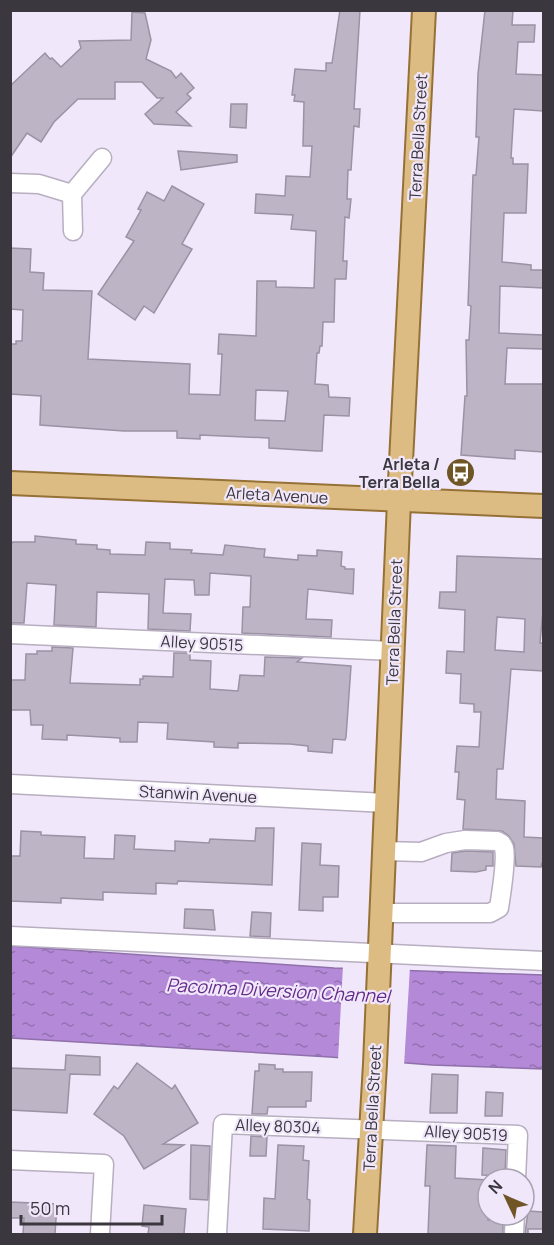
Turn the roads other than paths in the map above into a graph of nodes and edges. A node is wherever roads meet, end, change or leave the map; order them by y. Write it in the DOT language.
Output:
graph roads {
  1 [pos="424,10"];
  2 [pos="102,159"];
  3 [pos="10,183"];
  4 [pos="72,194"];
  5 [pos="73,231"];
  6 [pos="10,483"];
  7 [pos="399,501"];
  8 [pos="543,506"];
  9 [pos="10,634"];
  10 [pos="393,651"];
  11 [pos="10,784"];
  12 [pos="386,803"];
  13 [pos="384,851"];
  14 [pos="381,914"];
  15 [pos="10,936"];
  16 [pos="378,959"];
  17 [pos="543,961"];
  18 [pos="370,1129"];
  19 [pos="10,1160"];
  20 [pos="517,1167"];
  21 [pos="100,1234"];
  22 [pos="218,1234"];
  23 [pos="365,1234"];
  1 -- 7 [label="main road, Terra Bella Street"];
  2 -- 4 [label="street"];
  3 -- 4 [label="street"];
  4 -- 5 [label="street"];
  6 -- 7 [label="main road, Arleta Avenue"];
  7 -- 8 [label="main road, Arleta Avenue"];
  7 -- 10 [label="main road, Terra Bella Street"];
  9 -- 10 [label="street, Alley 90515"];
  10 -- 12 [label="main road, Terra Bella Street"];
  11 -- 12 [label="street, Stanwin Avenue"];
  12 -- 13 [label="main road, Terra Bella Street"];
  13 -- 14 [label="main road, Terra Bella Street"];
  13 -- 14 [label="street"];
  14 -- 16 [label="main road, Terra Bella Street"];
  15 -- 16 [label="street"];
  16 -- 17 [label="street"];
  16 -- 18 [label="main road, Terra Bella Street"];
  18 -- 20 [label="street, Alley 90519"];
  18 -- 22 [label="street, Alley 80304"];
  18 -- 23 [label="main road, Terra Bella Street"];
  19 -- 21 [label="street"];
}
